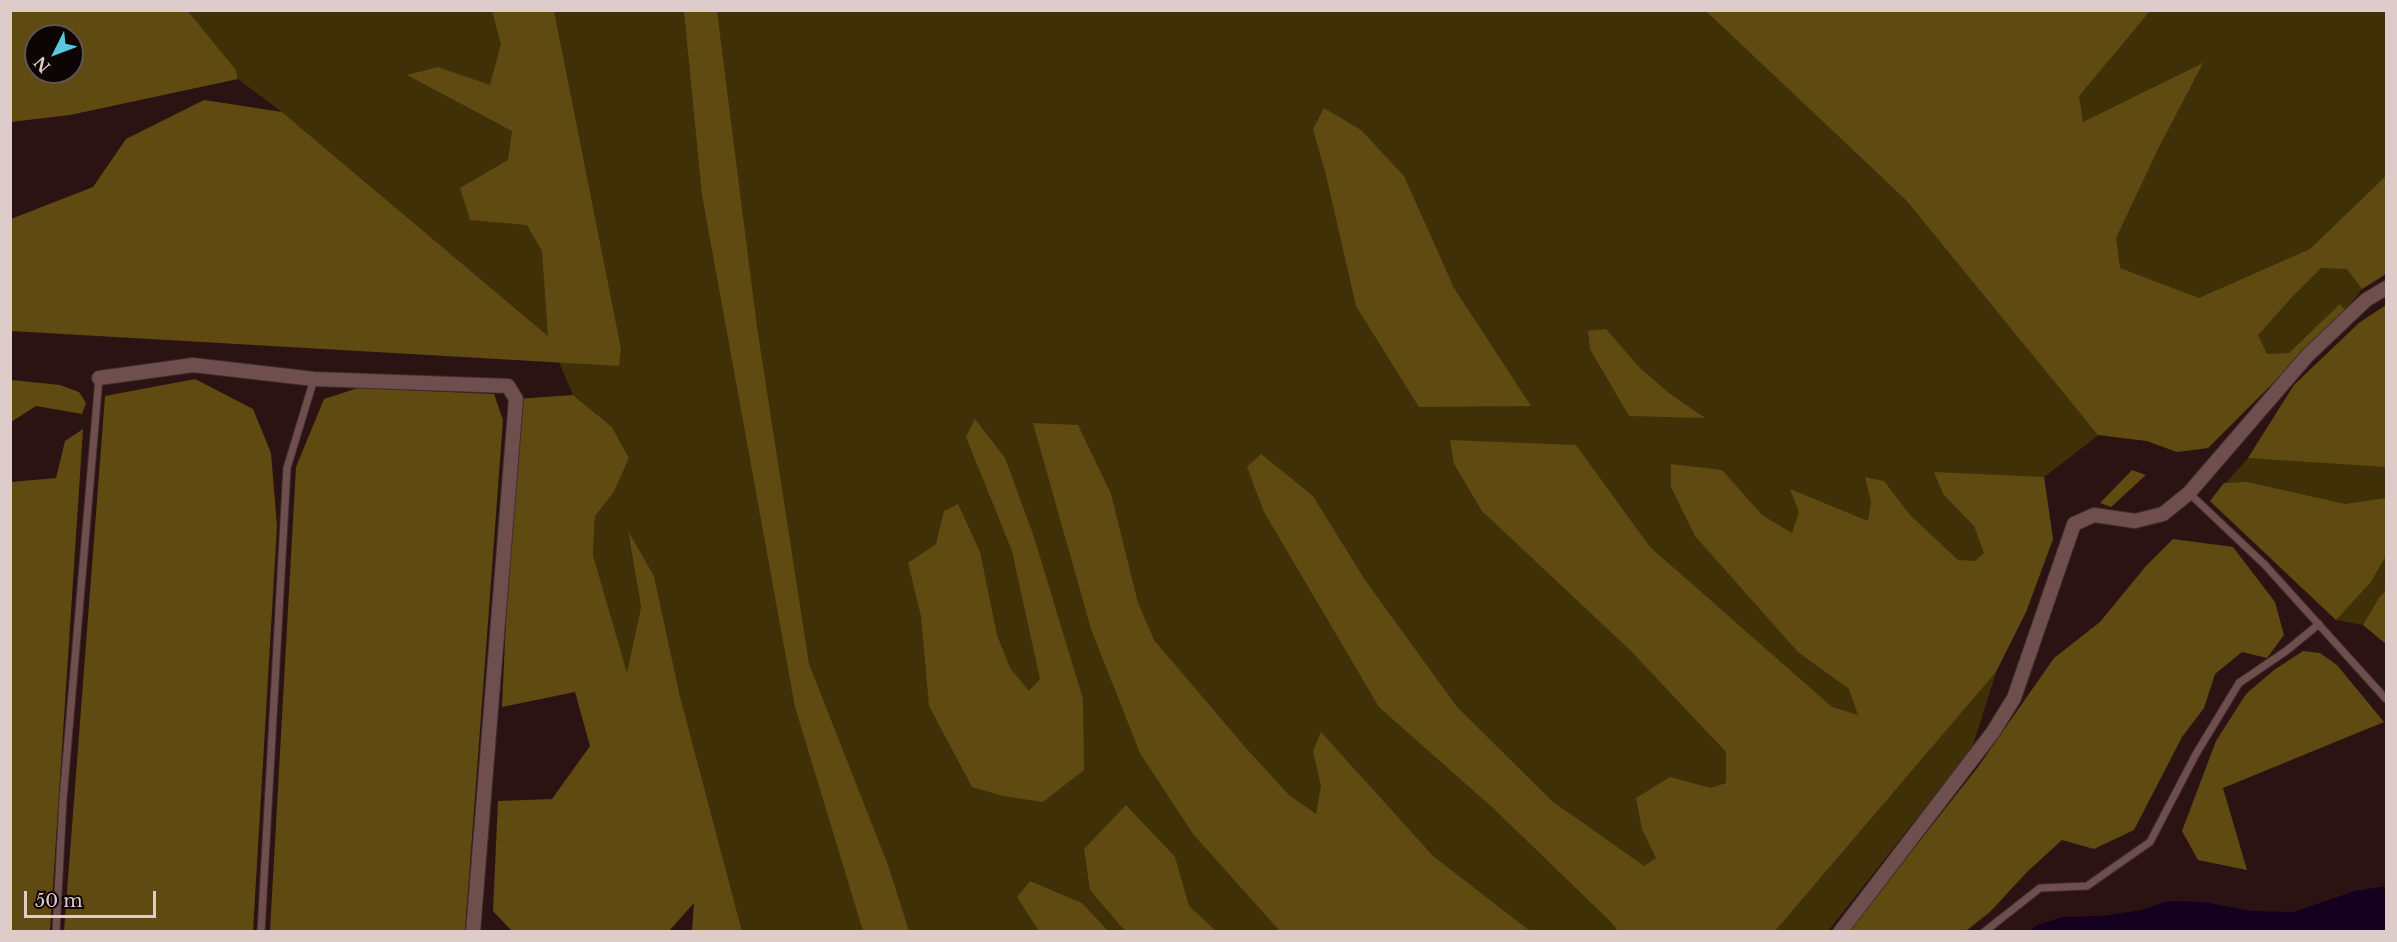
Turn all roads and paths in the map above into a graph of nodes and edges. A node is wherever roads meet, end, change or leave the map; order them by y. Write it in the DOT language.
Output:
graph roads {
  1 [pos="2386,288"];
  2 [pos="99,378"];
  3 [pos="314,379"];
  4 [pos="2189,493"];
  5 [pos="2319,624"];
  6 [pos="2386,699"];
  7 [pos="56,932"];
  8 [pos="261,932"];
  9 [pos="473,932"];
  10 [pos="1840,932"];
  11 [pos="1984,932"];
  1 -- 4 [label="street"];
  2 -- 3 [label="street"];
  2 -- 7 [label="lane"];
  3 -- 8 [label="lane"];
  3 -- 9 [label="street"];
  4 -- 5 [label="lane"];
  4 -- 10 [label="street"];
  5 -- 6 [label="lane"];
  5 -- 11 [label="lane"];
}
